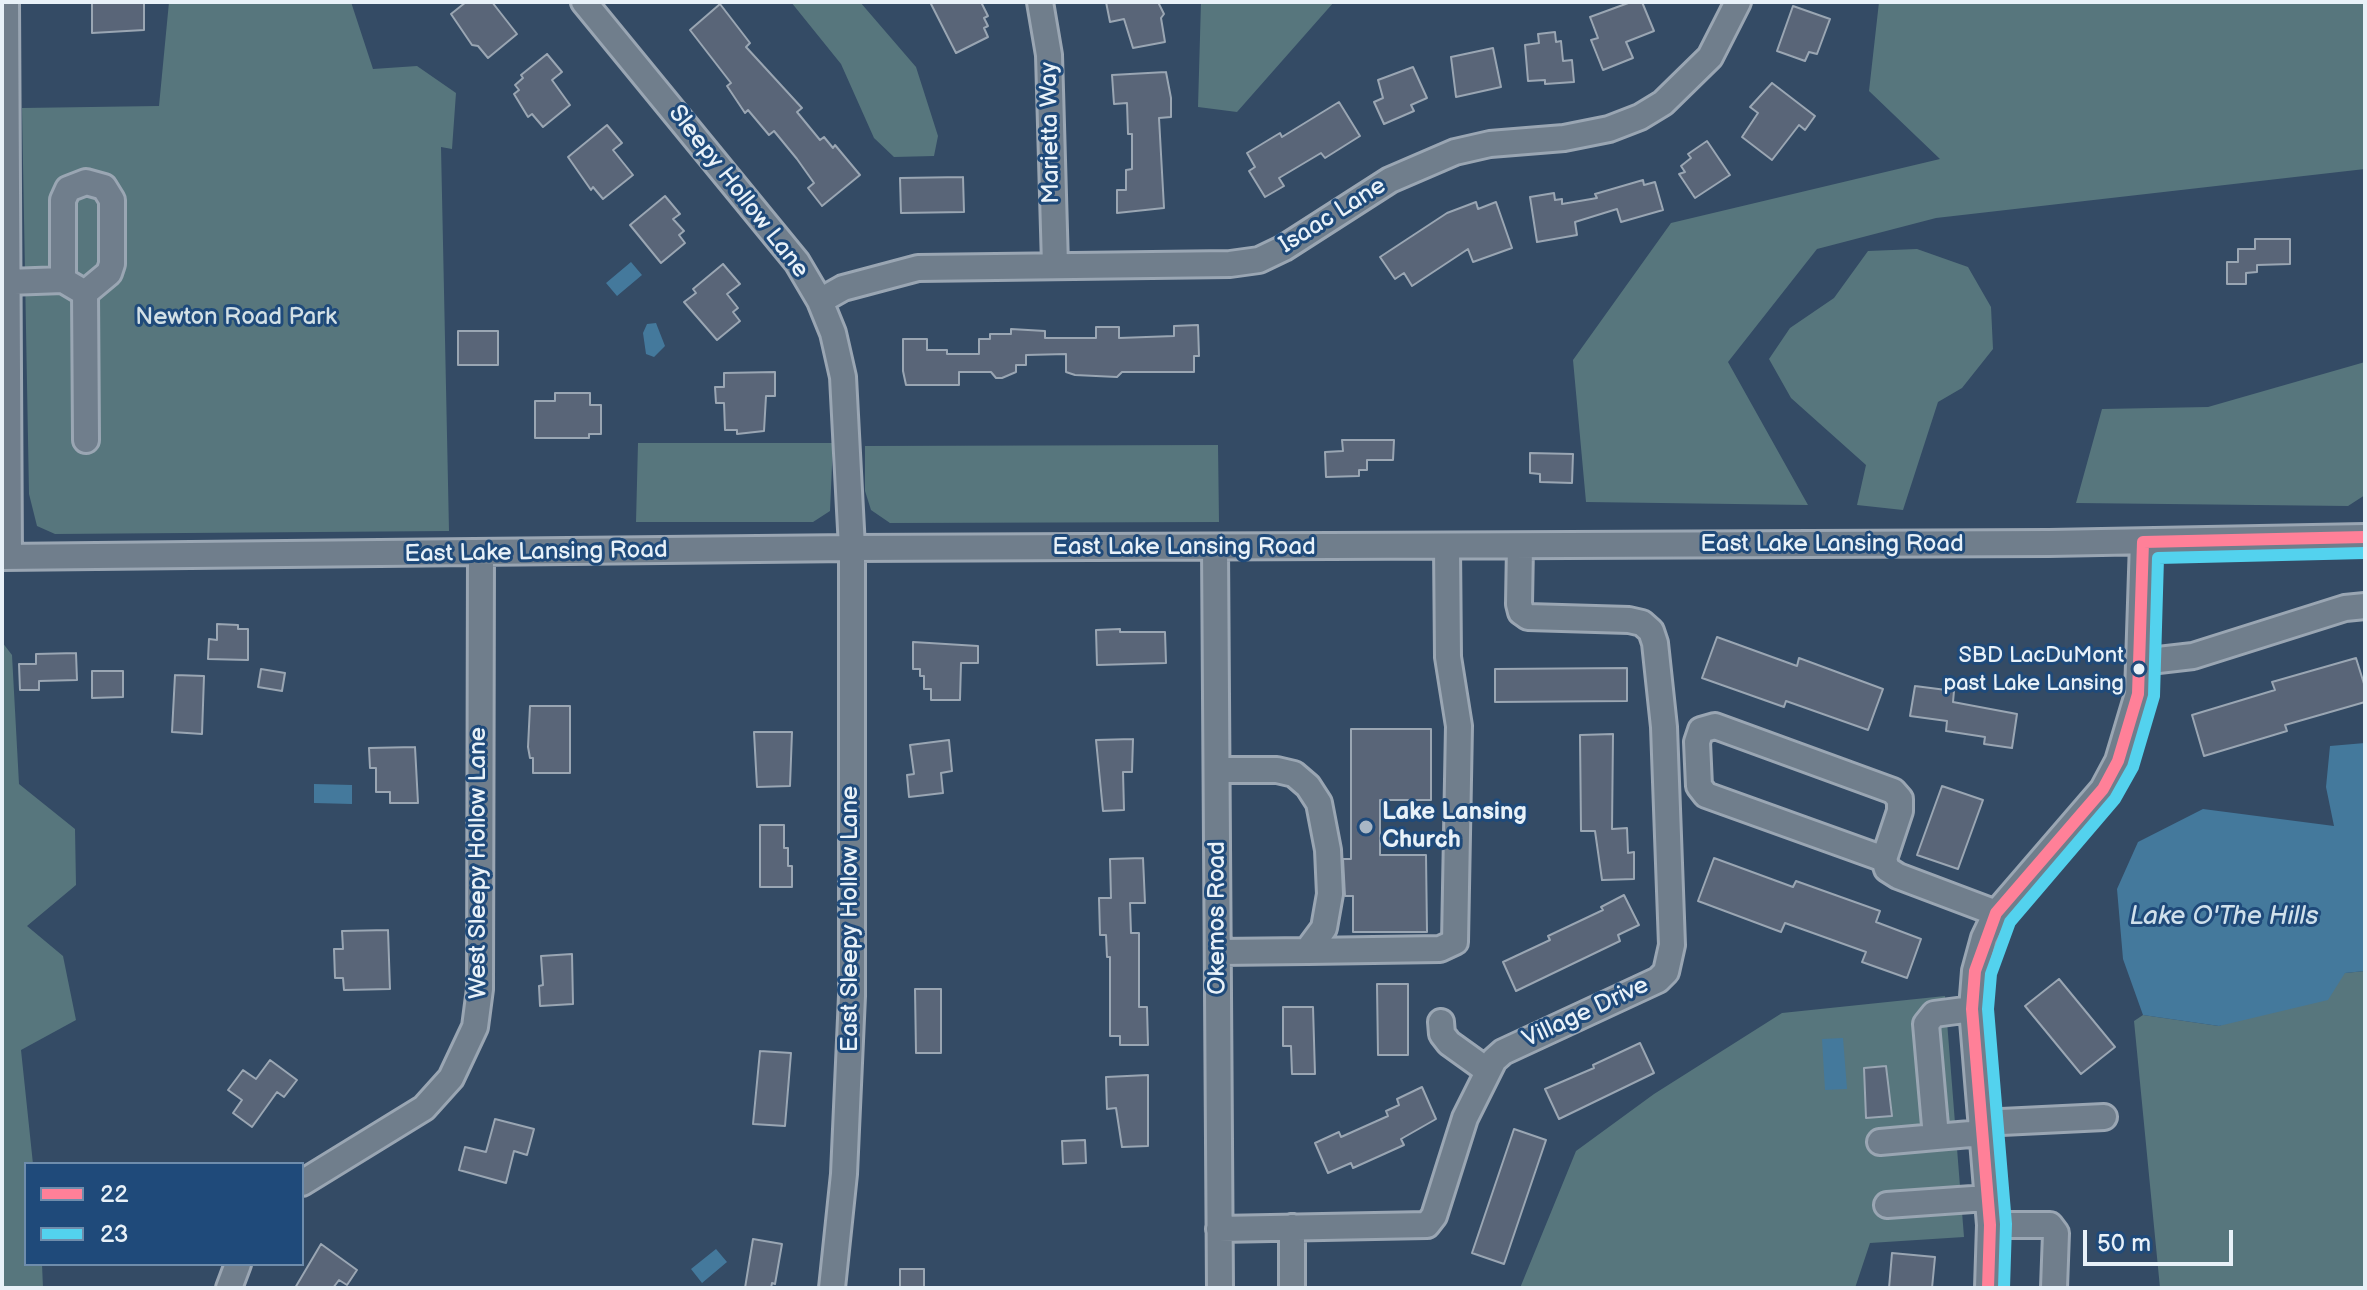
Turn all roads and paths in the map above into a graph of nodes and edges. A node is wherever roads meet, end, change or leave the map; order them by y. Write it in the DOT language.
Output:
graph roads {
  1 [pos="6,2"];
  2 [pos="584,2"];
  3 [pos="1040,2"];
  4 [pos="1738,2"];
  5 [pos="1055,265"];
  6 [pos="63,280"];
  7 [pos="8,282"];
  8 [pos="85,293"];
  9 [pos="820,301"];
  10 [pos="86,440"];
  11 [pos="2365,537"];
  12 [pos="2143,542"];
  13 [pos="1520,546"];
  14 [pos="1447,547"];
  15 [pos="852,548"];
  16 [pos="1215,548"];
  17 [pos="481,553"];
  18 [pos="6,557"];
  19 [pos="2365,606"];
  20 [pos="2141,662"];
  21 [pos="1217,770"];
  22 [pos="1884,859"];
  23 [pos="1996,913"];
  24 [pos="1307,951"];
  25 [pos="1219,952"];
  26 [pos="1972,1009"];
  27 [pos="1441,1022"];
  28 [pos="1488,1071"];
  29 [pos="2104,1117"];
  30 [pos="1981,1128"];
  31 [pos="1936,1137"];
  32 [pos="1880,1142"];
  33 [pos="304,1182"];
  34 [pos="1987,1198"];
  35 [pos="1887,1205"];
  36 [pos="1990,1225"];
  37 [pos="1292,1227"];
  38 [pos="1219,1229"];
  39 [pos="237,1266"];
  40 [pos="229,1288"];
  41 [pos="832,1288"];
  42 [pos="1220,1288"];
  43 [pos="1292,1288"];
  44 [pos="1988,1288"];
  45 [pos="2054,1288"];
  1 -- 7 [label="street"];
  2 -- 9 [label="street, Sleepy Hollow Lane"];
  3 -- 5 [label="street, Marietta Way"];
  4 -- 5 [label="street, Isaac Lane"];
  5 -- 9 [label="street, Isaac Lane"];
  6 -- 7 [label="street"];
  6 -- 8 [label="street"];
  6 -- 8 [label="street"];
  7 -- 18 [label="street"];
  8 -- 10 [label="street"];
  9 -- 15 [label="street, Sleepy Hollow Lane"];
  11 -- 12 [label="street, East Lake Lansing Road"];
  12 -- 13 [label="street, East Lake Lansing Road"];
  12 -- 20 [label="street"];
  13 -- 14 [label="street, East Lake Lansing Road"];
  13 -- 28 [label="street, Village Drive"];
  14 -- 16 [label="street, East Lake Lansing Road"];
  14 -- 24 [label="street"];
  15 -- 16 [label="street, East Lake Lansing Road"];
  15 -- 17 [label="street, East Lake Lansing Road"];
  15 -- 41 [label="street, East Sleepy Hollow Lane"];
  16 -- 21 [label="street, Okemos Road"];
  17 -- 18 [label="street, East Lake Lansing Road"];
  17 -- 33 [label="street, West Sleepy Hollow Lane"];
  19 -- 20 [label="street"];
  20 -- 23 [label="street"];
  21 -- 24 [label="street"];
  21 -- 25 [label="street, Okemos Road"];
  22 -- 22 [label="street"];
  22 -- 23 [label="street"];
  23 -- 26 [label="street"];
  24 -- 25 [label="street"];
  25 -- 38 [label="street, Okemos Road"];
  26 -- 30 [label="street"];
  26 -- 31 [label="street"];
  27 -- 28 [label="street"];
  28 -- 37 [label="street, Village Drive"];
  29 -- 30 [label="street"];
  30 -- 31 [label="street"];
  30 -- 34 [label="street"];
  31 -- 32 [label="street"];
  34 -- 35 [label="street"];
  34 -- 36 [label="street"];
  36 -- 44 [label="street"];
  36 -- 45 [label="street"];
  37 -- 38 [label="street, Village Drive"];
  37 -- 43 [label="street"];
  38 -- 42 [label="street, Okemos Road"];
  39 -- 40 [label="street"];
}
